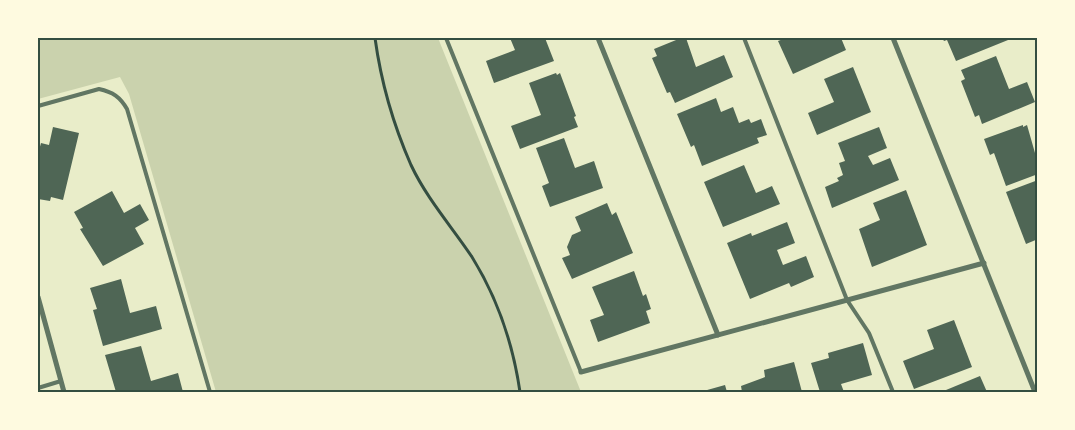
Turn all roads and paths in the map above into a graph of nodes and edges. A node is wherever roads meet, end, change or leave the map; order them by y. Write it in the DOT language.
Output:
graph roads {
  1 [pos="375,38"];
  2 [pos="446,38"];
  3 [pos="598,38"];
  4 [pos="744,38"];
  5 [pos="893,38"];
  6 [pos="38,106"];
  7 [pos="984,263"];
  8 [pos="38,297"];
  9 [pos="847,300"];
  10 [pos="718,335"];
  11 [pos="581,372"];
  12 [pos="61,381"];
  13 [pos="38,388"];
  14 [pos="64,392"];
  15 [pos="210,392"];
  16 [pos="520,392"];
  17 [pos="893,392"];
  18 [pos="1035,392"];
  1 -- 16 [label="path"];
  2 -- 11 [label="lane"];
  3 -- 10 [label="street"];
  4 -- 9 [label="lane"];
  5 -- 7 [label="street"];
  6 -- 15 [label="lane"];
  7 -- 9 [label="street"];
  7 -- 18 [label="street"];
  8 -- 12 [label="street"];
  9 -- 10 [label="street"];
  9 -- 17 [label="lane"];
  10 -- 11 [label="street"];
  12 -- 13 [label="lane"];
  12 -- 14 [label="street"];
}
